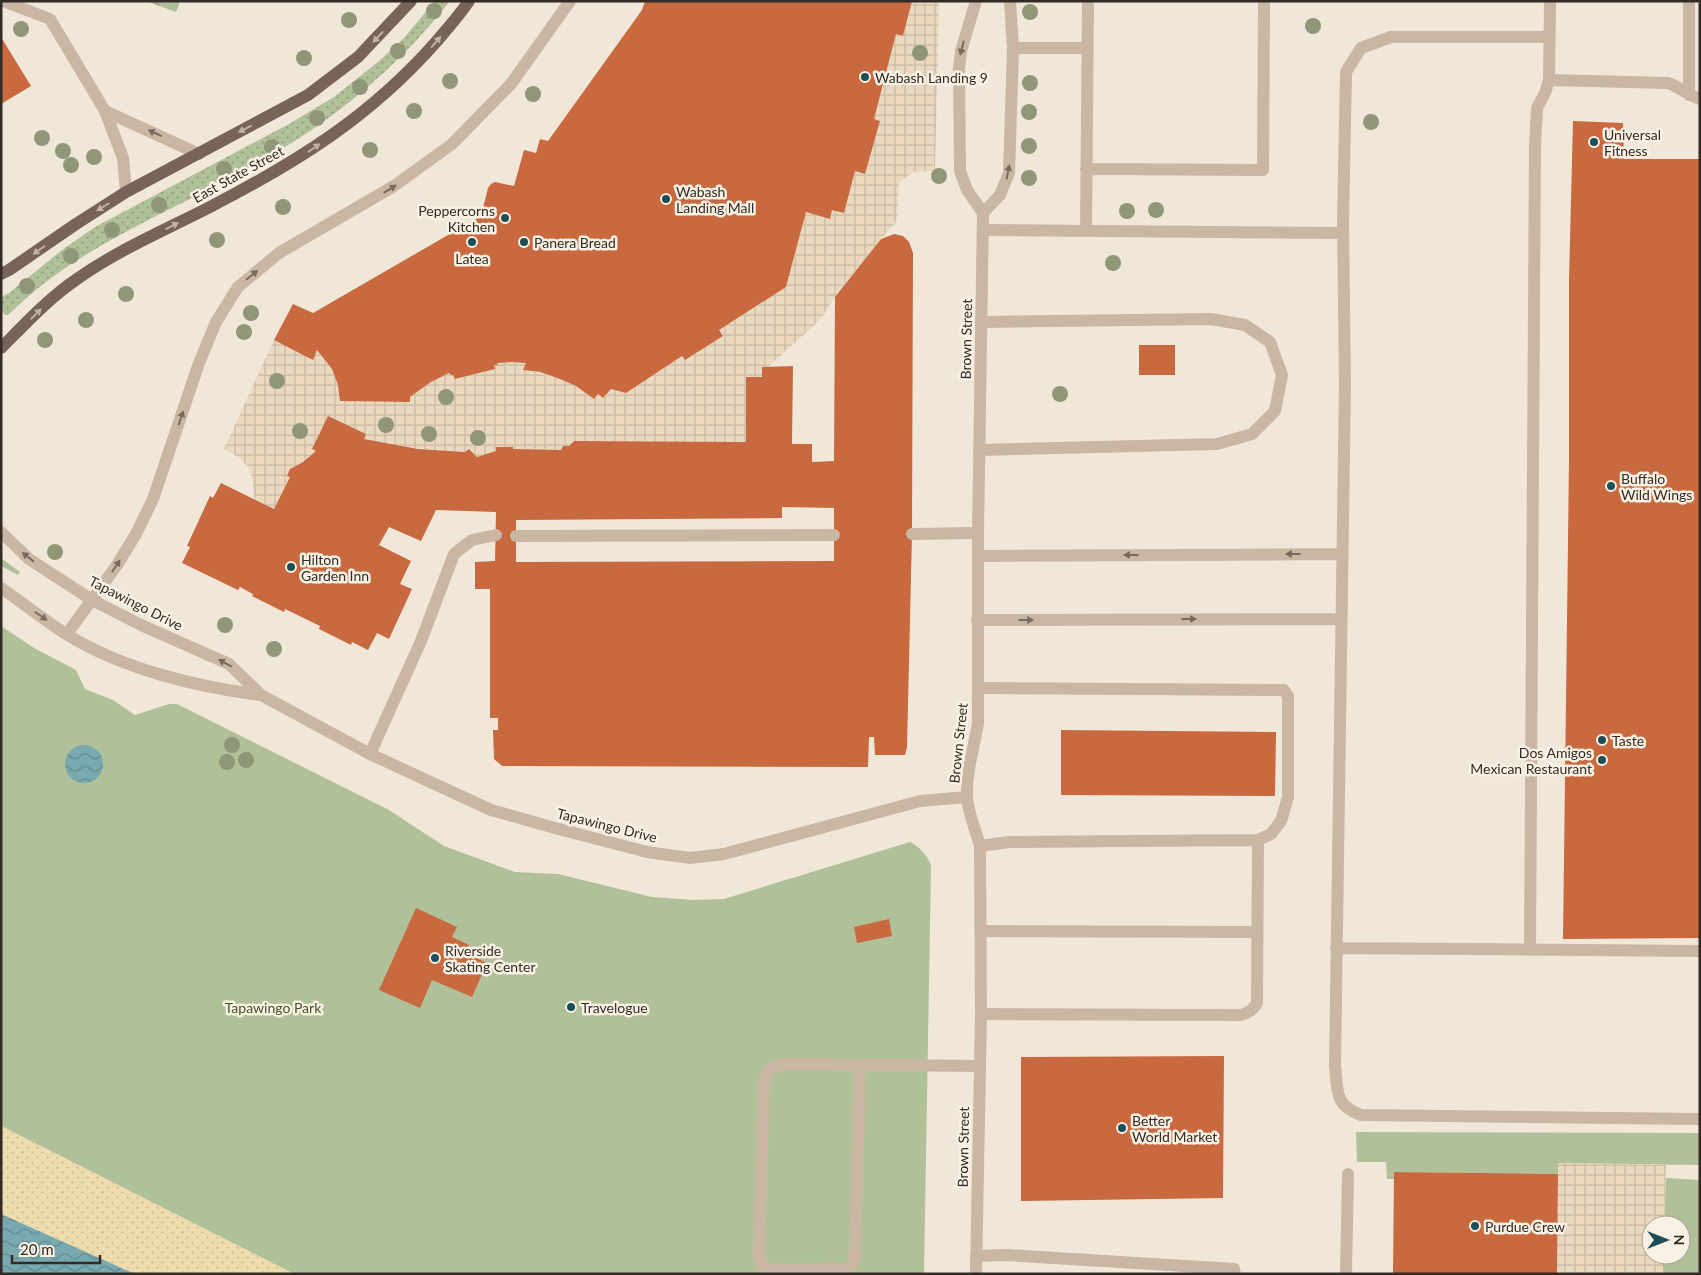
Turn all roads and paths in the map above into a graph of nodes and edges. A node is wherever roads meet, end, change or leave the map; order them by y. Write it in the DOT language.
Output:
graph roads {
  1 [pos="3,1"];
  2 [pos="411,1"];
  3 [pos="469,1"];
  4 [pos="570,1"];
  5 [pos="976,1"];
  6 [pos="1010,1"];
  7 [pos="1088,1"];
  8 [pos="1264,1"];
  9 [pos="1550,1"];
  10 [pos="1689,1"];
  11 [pos="1549,37"];
  12 [pos="1013,48"];
  13 [pos="1088,48"];
  14 [pos="1549,80"];
  15 [pos="1694,97"];
  16 [pos="105,111"];
  17 [pos="199,154"];
  18 [pos="1086,169"];
  19 [pos="126,192"];
  20 [pos="983,213"];
  21 [pos="983,230"];
  22 [pos="1086,231"];
  23 [pos="1343,233"];
  24 [pos="1,274"];
  25 [pos="981,322"];
  26 [pos="1,348"];
  27 [pos="979,450"];
  28 [pos="1,532"];
  29 [pos="978,533"];
  30 [pos="912,534"];
  31 [pos="496,535"];
  32 [pos="834,535"];
  33 [pos="516,536"];
  34 [pos="1342,554"];
  35 [pos="978,556"];
  36 [pos="1,588"];
  37 [pos="92,600"];
  38 [pos="1341,619"];
  39 [pos="977,620"];
  40 [pos="67,634"];
  41 [pos="978,688"];
  42 [pos="261,695"];
  43 [pos="370,754"];
  44 [pos="967,797"];
  45 [pos="1258,840"];
  46 [pos="980,846"];
  47 [pos="981,931"];
  48 [pos="1257,932"];
  49 [pos="1336,948"];
  50 [pos="1530,950"];
  51 [pos="1700,951"];
  52 [pos="981,1014"];
  53 [pos="860,1065"];
  54 [pos="980,1066"];
  55 [pos="1700,1119"];
  56 [pos="1348,1174"];
  57 [pos="976,1256"];
  58 [pos="976,1274"];
  59 [pos="1234,1274"];
  60 [pos="1346,1274"];
  1 -- 16 [label="street"];
  2 -- 17 [label="main road, one-way"];
  26 -- 3 [label="main road, East State Street, one-way"];
  37 -- 4 [label="street, one-way"];
  5 -- 20 [label="street, one-way"];
  6 -- 12 [label="street"];
  7 -- 13 [label="street"];
  8 -- 18 [label="street"];
  9 -- 11 [label="street"];
  10 -- 15 [label="street"];
  11 -- 14 [label="street"];
  11 -- 23 [label="street"];
  12 -- 13 [label="street"];
  20 -- 12 [label="street, one-way"];
  13 -- 18 [label="street"];
  14 -- 15 [label="street"];
  14 -- 50 [label="street"];
  17 -- 16 [label="street, one-way"];
  16 -- 19 [label="street"];
  17 -- 19 [label="main road"];
  18 -- 22 [label="street"];
  19 -- 24 [label="main road, one-way"];
  20 -- 21 [label="street, Brown Street"];
  21 -- 22 [label="street"];
  21 -- 25 [label="street, Brown Street"];
  22 -- 23 [label="street"];
  23 -- 34 [label="street"];
  25 -- 27 [label="street, Brown Street"];
  25 -- 27 [label="street"];
  27 -- 29 [label="street, Brown Street"];
  37 -- 28 [label="street, Tapawingo Drive, one-way"];
  29 -- 30 [label="street"];
  29 -- 35 [label="street, Brown Street"];
  31 -- 43 [label="street"];
  32 -- 33 [label="street"];
  34 -- 35 [label="street, one-way"];
  34 -- 38 [label="street"];
  35 -- 39 [label="street, Brown Street"];
  36 -- 40 [label="street, Tapawingo Drive, one-way"];
  37 -- 40 [label="street"];
  42 -- 37 [label="street, Tapawingo Drive, one-way"];
  39 -- 38 [label="street, one-way"];
  38 -- 49 [label="street"];
  39 -- 41 [label="street, Brown Street"];
  40 -- 42 [label="street, Tapawingo Drive"];
  41 -- 44 [label="street, Brown Street"];
  41 -- 45 [label="street"];
  42 -- 43 [label="street, Tapawingo Drive"];
  43 -- 44 [label="street, Tapawingo Drive"];
  44 -- 46 [label="street, Brown Street"];
  45 -- 46 [label="street"];
  45 -- 48 [label="street"];
  46 -- 47 [label="street, Brown Street"];
  47 -- 48 [label="street"];
  47 -- 52 [label="street, Brown Street"];
  48 -- 52 [label="street"];
  49 -- 50 [label="street"];
  49 -- 55 [label="street"];
  50 -- 51 [label="street"];
  52 -- 54 [label="street, Brown Street"];
  53 -- 53 [label="street"];
  53 -- 54 [label="street"];
  54 -- 57 [label="street, Brown Street"];
  56 -- 60 [label="street"];
  57 -- 58 [label="street, Brown Street"];
  57 -- 59 [label="street"];
}
